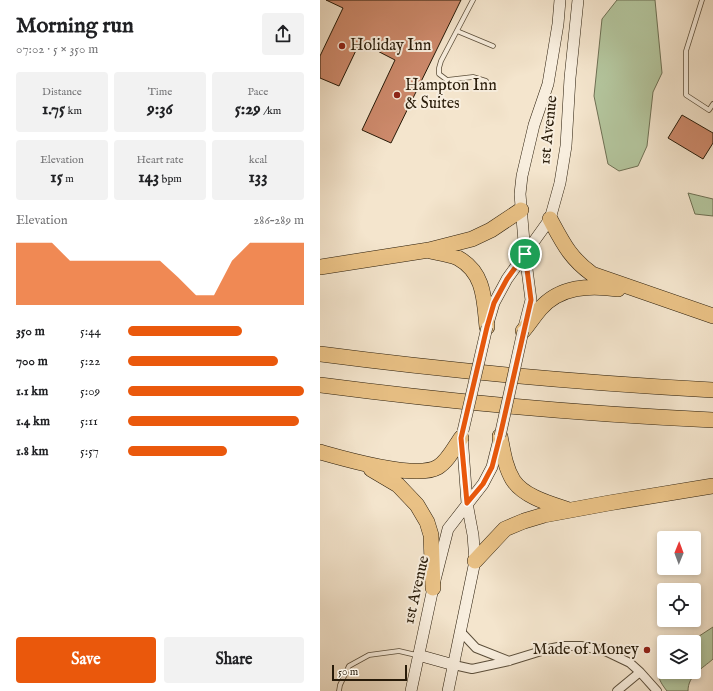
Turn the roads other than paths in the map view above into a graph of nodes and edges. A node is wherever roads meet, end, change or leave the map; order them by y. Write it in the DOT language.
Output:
graph roads {
  1 [pos="473,0"];
  2 [pos="560,0"];
  3 [pos="578,0"];
  4 [pos="702,0"];
  5 [pos="457,31"];
  6 [pos="493,46"];
  7 [pos="486,81"];
  8 [pos="713,104"];
  9 [pos="521,210"];
  10 [pos="550,219"];
  11 [pos="428,250"];
  12 [pos="525,254"];
  13 [pos="320,267"];
  14 [pos="646,292"];
  15 [pos="713,316"];
  16 [pos="487,327"];
  17 [pos="523,331"];
  18 [pos="320,354"];
  19 [pos="320,385"];
  20 [pos="713,390"];
  21 [pos="713,420"];
  22 [pos="462,434"];
  23 [pos="500,436"];
  24 [pos="320,452"];
  25 [pos="363,464"];
  26 [pos="713,486"];
  27 [pos="467,503"];
  28 [pos="570,511"];
  29 [pos="475,561"];
  30 [pos="432,588"];
  31 [pos="461,632"];
  32 [pos="418,655"];
  33 [pos="509,661"];
  34 [pos="454,666"];
  35 [pos="640,672"];
  36 [pos="339,691"];
  37 [pos="410,691"];
  38 [pos="448,691"];
  39 [pos="617,691"];
  40 [pos="657,691"];
  1 -- 5 [label="lane"];
  2 -- 9 [label="main road, 1st Avenue"];
  3 -- 10 [label="main road, 1st Avenue"];
  4 -- 8 [label="lane"];
  5 -- 6 [label="lane"];
  5 -- 7 [label="lane"];
  9 -- 11 [label="highway"];
  9 -- 12 [label="main road, 1st Avenue"];
  10 -- 12 [label="main road, 1st Avenue"];
  10 -- 14 [label="highway"];
  11 -- 13 [label="highway"];
  11 -- 16 [label="highway"];
  12 -- 16 [label="main road, 1st Avenue"];
  12 -- 17 [label="main road, 1st Avenue"];
  14 -- 15 [label="highway"];
  14 -- 17 [label="highway"];
  16 -- 22 [label="main road, 1st Avenue, bridge"];
  17 -- 23 [label="main road, 1st Avenue, bridge"];
  18 -- 20 [label="highway"];
  19 -- 21 [label="highway"];
  22 -- 25 [label="highway"];
  22 -- 27 [label="main road, 1st Avenue"];
  23 -- 27 [label="main road, 1st Avenue"];
  23 -- 28 [label="highway"];
  24 -- 25 [label="highway"];
  25 -- 30 [label="highway"];
  26 -- 28 [label="highway"];
  27 -- 29 [label="main road, 1st Avenue"];
  27 -- 30 [label="main road, 1st Avenue"];
  28 -- 29 [label="highway"];
  29 -- 31 [label="main road, 1st Avenue"];
  30 -- 32 [label="main road, 1st Avenue"];
  31 -- 33 [label="street"];
  31 -- 34 [label="main road, 1st Avenue"];
  32 -- 34 [label="main road"];
  32 -- 36 [label="lane"];
  32 -- 37 [label="main road, 1st Avenue"];
  33 -- 34 [label="street"];
  33 -- 35 [label="street"];
  34 -- 38 [label="main road, 1st Avenue"];
  35 -- 39 [label="street"];
  35 -- 40 [label="street"];
}
